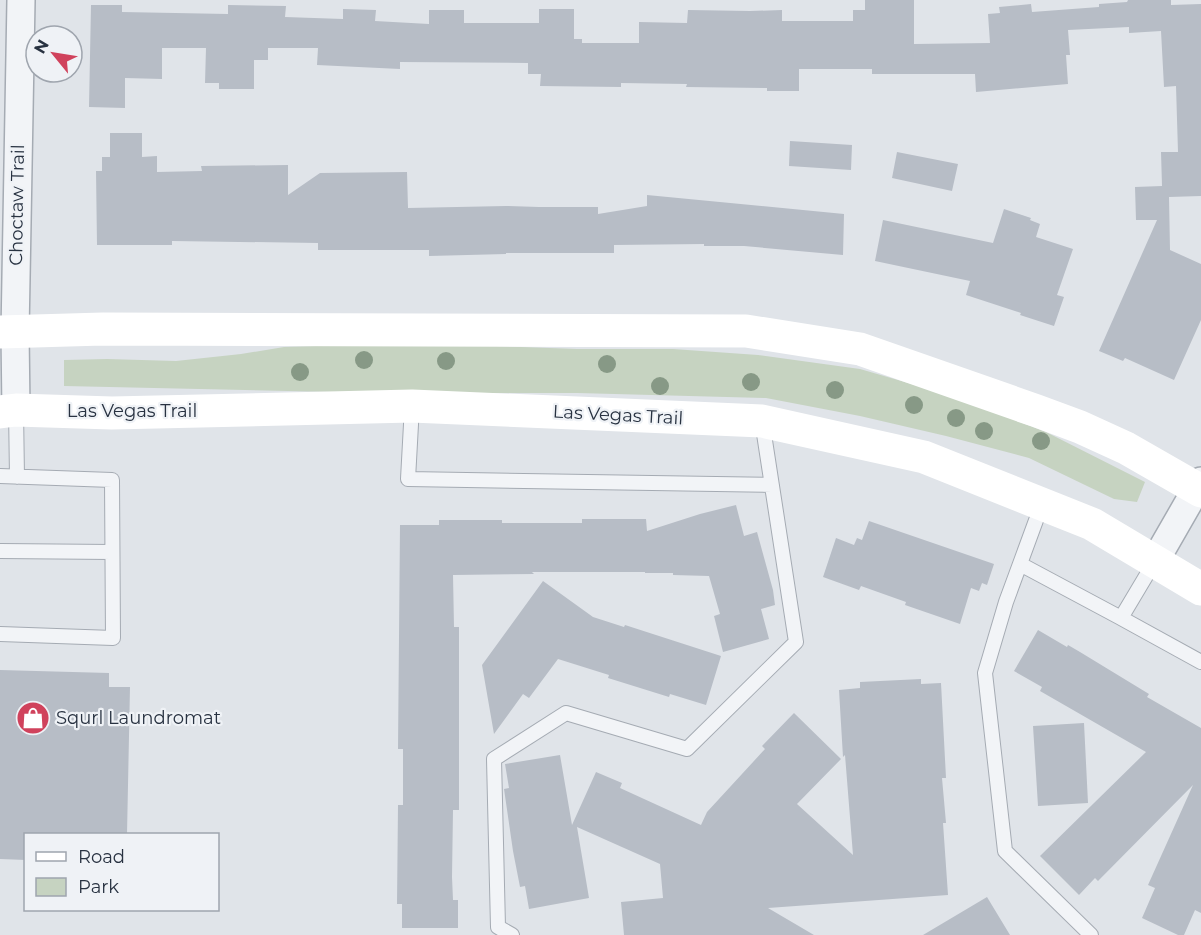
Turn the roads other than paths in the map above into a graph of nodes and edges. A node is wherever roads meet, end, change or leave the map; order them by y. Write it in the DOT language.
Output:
graph roads {
  1 [pos="21,0"];
  2 [pos="7,332"];
  3 [pos="412,406"];
  4 [pos="8,411"];
  5 [pos="762,421"];
  6 [pos="0,476"];
  7 [pos="17,477"];
  8 [pos="772,485"];
  9 [pos="1200,487"];
  10 [pos="1042,504"];
  11 [pos="0,551"];
  12 [pos="112,552"];
  13 [pos="1155,561"];
  14 [pos="1020,564"];
  15 [pos="1201,589"];
  16 [pos="1121,618"];
  17 [pos="0,634"];
  18 [pos="1201,662"];
  19 [pos="512,935"];
  20 [pos="1091,935"];
  1 -- 2 [label="street, Choctaw Trail"];
  2 -- 4 [label="street, Choctaw Trail"];
  2 -- 9 [label="main road"];
  3 -- 4 [label="main road, Las Vegas Trail"];
  3 -- 5 [label="main road, Las Vegas Trail"];
  3 -- 8 [label="lane"];
  4 -- 7 [label="lane"];
  5 -- 8 [label="lane"];
  5 -- 10 [label="main road, Las Vegas Trail"];
  6 -- 7 [label="lane"];
  7 -- 12 [label="lane"];
  8 -- 19 [label="lane"];
  9 -- 13 [label="street"];
  10 -- 13 [label="main road, Las Vegas Trail"];
  10 -- 14 [label="lane"];
  11 -- 12 [label="lane"];
  12 -- 17 [label="lane"];
  13 -- 15 [label="main road, Las Vegas Trail"];
  13 -- 16 [label="lane"];
  14 -- 16 [label="lane"];
  14 -- 20 [label="lane"];
  16 -- 18 [label="lane"];
}
